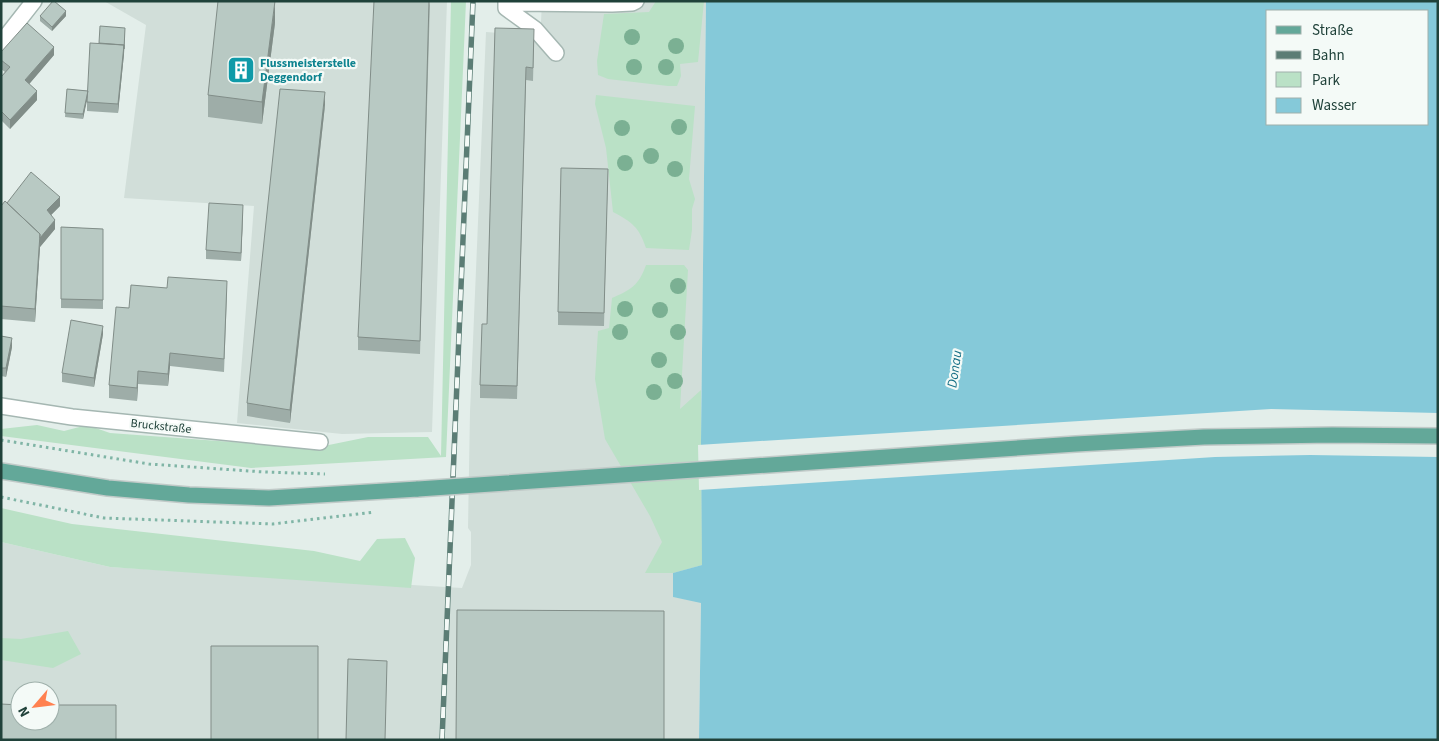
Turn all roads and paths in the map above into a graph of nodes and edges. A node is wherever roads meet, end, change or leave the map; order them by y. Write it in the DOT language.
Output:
graph roads {
  1 [pos="34,1"];
  2 [pos="506,1"];
  3 [pos="511,1"];
  4 [pos="636,1"];
  5 [pos="1,43"];
  6 [pos="556,53"];
  7 [pos="1,406"];
  8 [pos="1438,436"];
  9 [pos="1,440"];
  10 [pos="320,442"];
  11 [pos="1,471"];
  12 [pos="333,474"];
  1 -- 5 [label="street"];
  2 -- 6 [label="street"];
  3 -- 4 [label="street"];
  7 -- 10 [label="street, Bruckstraße"];
  8 -- 11 [label="main road, bridge"];
  9 -- 12 [label="path"];
}
